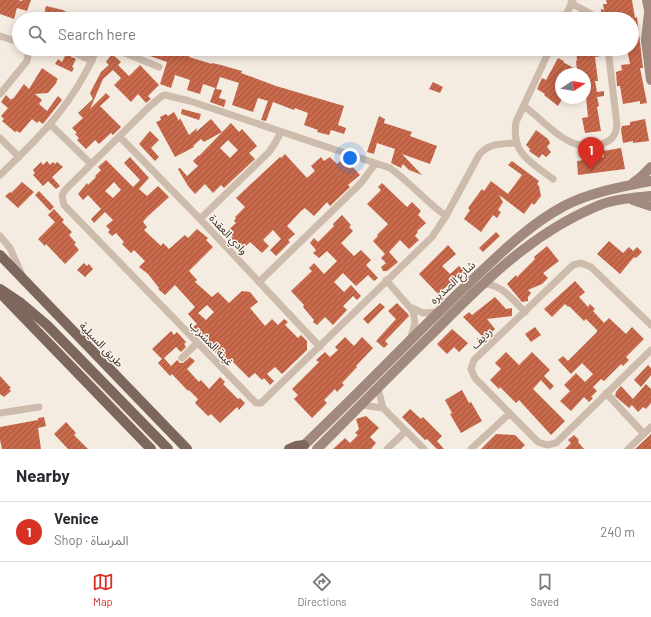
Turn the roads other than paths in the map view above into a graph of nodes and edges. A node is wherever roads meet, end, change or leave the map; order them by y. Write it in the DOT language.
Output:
graph roads {
  1 [pos="647,0"];
  2 [pos="572,2"];
  3 [pos="567,12"];
  4 [pos="588,12"];
  5 [pos="650,16"];
  6 [pos="0,36"];
  7 [pos="12,40"];
  8 [pos="28,56"];
  9 [pos="82,56"];
  10 [pos="94,56"];
  11 [pos="131,56"];
  12 [pos="547,56"];
  13 [pos="609,56"];
  14 [pos="92,61"];
  15 [pos="159,68"];
  16 [pos="651,80"];
  17 [pos="0,94"];
  18 [pos="524,106"];
  19 [pos="51,125"];
  20 [pos="281,132"];
  21 [pos="120,137"];
  22 [pos="0,138"];
  23 [pos="516,143"];
  24 [pos="19,157"];
  25 [pos="91,164"];
  26 [pos="375,164"];
  27 [pos="651,167"];
  28 [pos="0,175"];
  29 [pos="553,179"];
  30 [pos="651,181"];
  31 [pos="628,186"];
  32 [pos="651,188"];
  33 [pos="651,196"];
  34 [pos="627,199"];
  35 [pos="614,201"];
  36 [pos="651,206"];
  37 [pos="446,216"];
  38 [pos="200,219"];
  39 [pos="0,236"];
  40 [pos="0,255"];
  41 [pos="497,270"];
  42 [pos="23,279"];
  43 [pos="386,280"];
  44 [pos="259,282"];
  45 [pos="482,284"];
  46 [pos="0,289"];
  47 [pos="502,290"];
  48 [pos="0,292"];
  49 [pos="412,308"];
  50 [pos="439,312"];
  51 [pos="525,312"];
  52 [pos="651,325"];
  53 [pos="410,340"];
  54 [pos="197,343"];
  55 [pos="320,347"];
  56 [pos="651,350"];
  57 [pos="182,358"];
  58 [pos="378,388"];
  59 [pos="606,393"];
  60 [pos="362,405"];
  61 [pos="39,407"];
  62 [pos="383,408"];
  63 [pos="0,413"];
  64 [pos="510,413"];
  65 [pos="651,427"];
  66 [pos="406,431"];
  67 [pos="644,434"];
  68 [pos="302,447"];
  69 [pos="187,448"];
  70 [pos="151,449"];
  71 [pos="168,449"];
  72 [pos="288,449"];
  73 [pos="318,449"];
  74 [pos="387,449"];
  75 [pos="424,449"];
  76 [pos="472,449"];
  77 [pos="628,449"];
  1 -- 5 [label="main road"];
  2 -- 3 [label="street"];
  2 -- 4 [label="street"];
  5 -- 16 [label="main road"];
  6 -- 7 [label="street"];
  8 -- 17 [label="street"];
  9 -- 14 [label="street"];
  10 -- 14 [label="street"];
  11 -- 15 [label="street"];
  12 -- 18 [label="street"];
  13 -- 18 [label="street"];
  14 -- 19 [label="street"];
  18 -- 23 [label="street"];
  19 -- 24 [label="street"];
  19 -- 25 [label="street"];
  20 -- 21 [label="street, غينة المشرب"];
  20 -- 26 [label="street, غينة المشرب"];
  20 -- 38 [label="street"];
  21 -- 25 [label="street, غينة المشرب"];
  21 -- 38 [label="street, وادي العقدة"];
  22 -- 24 [label="street"];
  23 -- 29 [label="street"];
  23 -- 37 [label="street, غينة المشرب"];
  24 -- 28 [label="street"];
  25 -- 54 [label="street, غينة المشرب"];
  26 -- 37 [label="street, غينة المشرب"];
  26 -- 44 [label="street"];
  27 -- 31 [label="main road"];
  30 -- 31 [label="main road, شارع الصديره"];
  31 -- 50 [label="main road, شارع الصديره"];
  32 -- 35 [label="main road"];
  33 -- 34 [label="main road, شارع الصديره"];
  34 -- 35 [label="main road, شارع الصديره"];
  34 -- 36 [label="main road"];
  35 -- 41 [label="main road, شارع الصديره"];
  37 -- 43 [label="street, غينة المشرب"];
  38 -- 44 [label="street, وادي العقدة"];
  39 -- 42 [label="street"];
  40 -- 42 [label="main road, طريق السيلية"];
  41 -- 45 [label="main road, شارع الصديره"];
  41 -- 47 [label="street"];
  42 -- 69 [label="main road, طريق السيلية"];
  43 -- 49 [label="street"];
  43 -- 55 [label="street, غينة المشرب"];
  44 -- 55 [label="street, وادي العقدة"];
  45 -- 47 [label="street"];
  45 -- 58 [label="main road, شارع الصديره"];
  46 -- 71 [label="main road"];
  47 -- 51 [label="street"];
  48 -- 70 [label="main road"];
  49 -- 50 [label="street"];
  49 -- 53 [label="street"];
  50 -- 53 [label="main road, شارع الصديره"];
  51 -- 52 [label="street, رديف"];
  51 -- 64 [label="street, رديف"];
  53 -- 68 [label="main road, شارع الصديره"];
  54 -- 55 [label="street, غينة المشرب"];
  54 -- 57 [label="street"];
  56 -- 59 [label="street, رديف"];
  58 -- 60 [label="main road, شارع الصديره"];
  58 -- 62 [label="street"];
  59 -- 64 [label="street, رديف"];
  59 -- 67 [label="street"];
  60 -- 62 [label="street"];
  60 -- 73 [label="main road, شارع الصديره"];
  61 -- 63 [label="street"];
  62 -- 66 [label="street"];
  64 -- 76 [label="street"];
  65 -- 67 [label="street"];
  66 -- 74 [label="street"];
  66 -- 75 [label="street"];
  67 -- 77 [label="street"];
  68 -- 72 [label="main road"];
}
